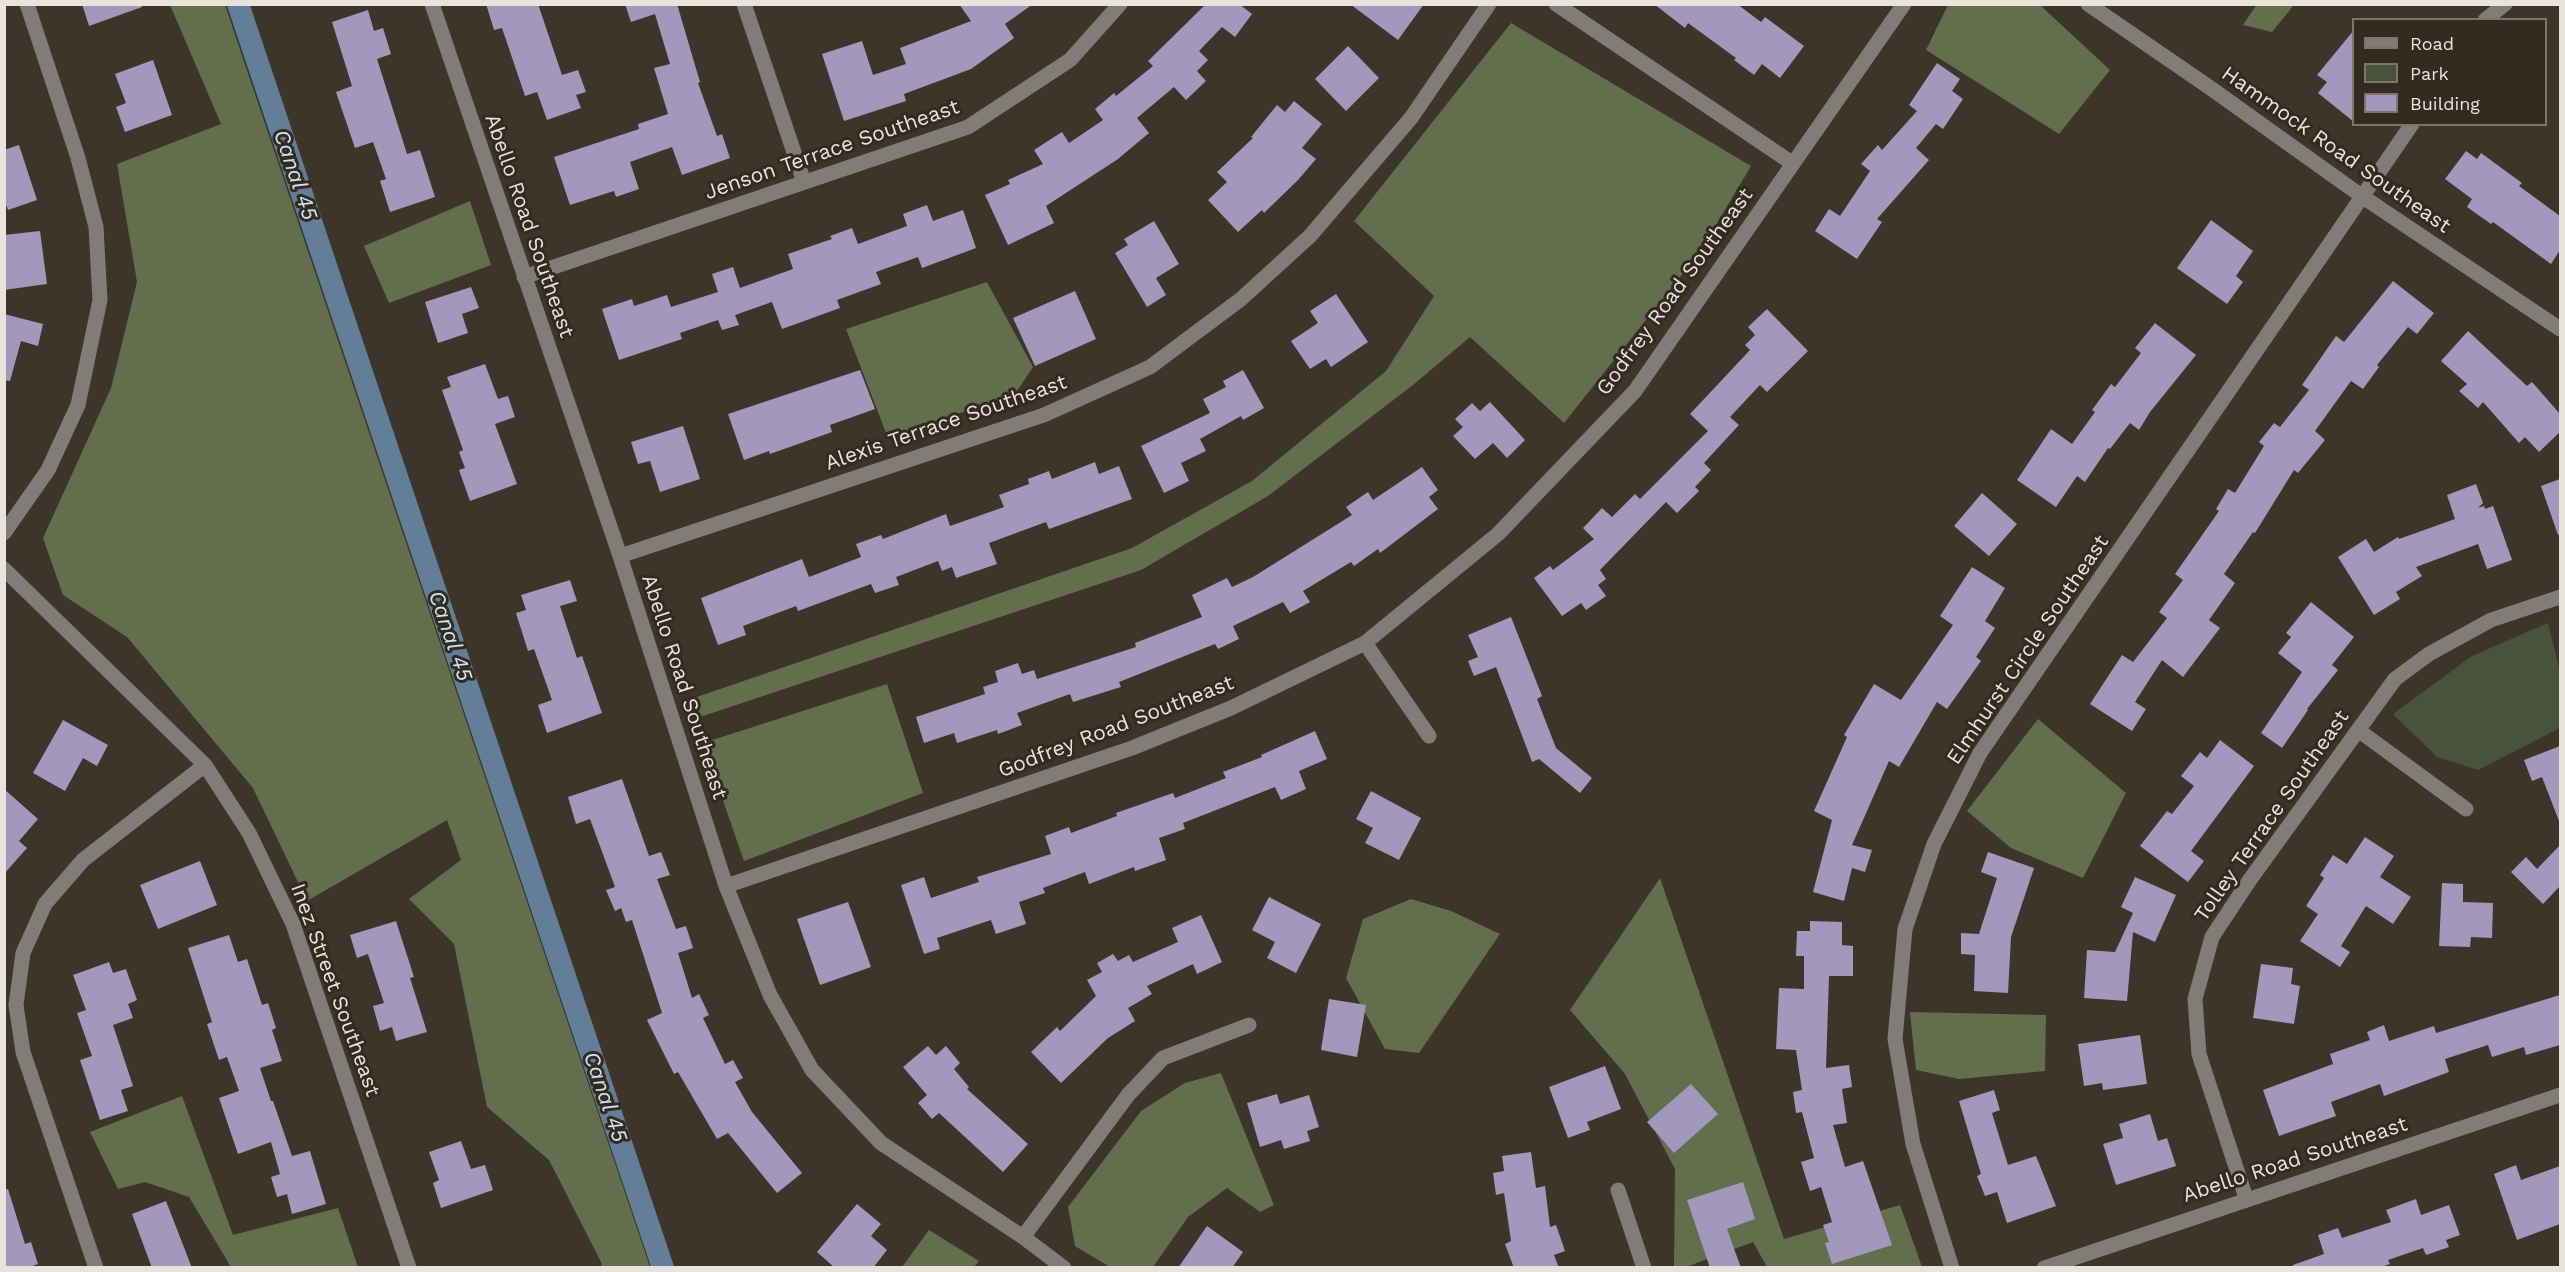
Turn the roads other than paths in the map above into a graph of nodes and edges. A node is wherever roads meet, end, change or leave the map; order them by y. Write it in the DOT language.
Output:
graph roads {
  1 [pos="27,4"];
  2 [pos="432,4"];
  3 [pos="744,4"];
  4 [pos="1120,4"];
  5 [pos="1489,4"];
  6 [pos="1556,4"];
  7 [pos="1904,4"];
  8 [pos="2088,4"];
  9 [pos="2505,4"];
  10 [pos="2488,18"];
  11 [pos="2411,126"];
  12 [pos="1792,164"];
  13 [pos="804,182"];
  14 [pos="2363,197"];
  15 [pos="525,277"];
  16 [pos="2560,329"];
  17 [pos="4,533"];
  18 [pos="620,556"];
  19 [pos="4,569"];
  20 [pos="2560,597"];
  21 [pos="1365,644"];
  22 [pos="2358,730"];
  23 [pos="1429,736"];
  24 [pos="205,765"];
  25 [pos="2466,809"];
  26 [pos="726,886"];
  27 [pos="1249,1025"];
  28 [pos="2560,1095"];
  29 [pos="1618,1191"];
  30 [pos="2246,1198"];
  31 [pos="1023,1237"];
  32 [pos="96,1268"];
  33 [pos="409,1268"];
  34 [pos="1064,1268"];
  35 [pos="1644,1268"];
  36 [pos="1952,1268"];
  37 [pos="2044,1268"];
  1 -- 17 [label="street"];
  2 -- 15 [label="street, Abello Road Southeast"];
  3 -- 13 [label="street"];
  4 -- 13 [label="street, Jenson Terrace Southeast"];
  5 -- 18 [label="street, Alexis Terrace Southeast"];
  6 -- 12 [label="street"];
  7 -- 12 [label="street, Godfrey Road Southeast"];
  8 -- 14 [label="street, Hammock Road Southeast"];
  9 -- 10 [label="street"];
  11 -- 14 [label="street, Elmhurst Circle Southeast"];
  12 -- 21 [label="street, Godfrey Road Southeast"];
  13 -- 15 [label="street, Jenson Terrace Southeast"];
  14 -- 16 [label="street, Hammock Road Southeast"];
  14 -- 36 [label="street, Elmhurst Circle Southeast"];
  15 -- 18 [label="street, Abello Road Southeast"];
  18 -- 26 [label="street, Abello Road Southeast"];
  19 -- 24 [label="street, Inez Street Southeast"];
  20 -- 22 [label="street, Tolley Terrace Southeast"];
  21 -- 23 [label="street"];
  21 -- 26 [label="street, Godfrey Road Southeast"];
  22 -- 25 [label="street"];
  22 -- 30 [label="street, Tolley Terrace Southeast"];
  24 -- 32 [label="street"];
  24 -- 33 [label="street, Inez Street Southeast"];
  26 -- 31 [label="street, Abello Road Southeast"];
  27 -- 31 [label="street"];
  28 -- 30 [label="street, Abello Road Southeast"];
  29 -- 35 [label="street"];
  30 -- 37 [label="street, Abello Road Southeast"];
  31 -- 34 [label="street, Abello Road Southeast"];
}
